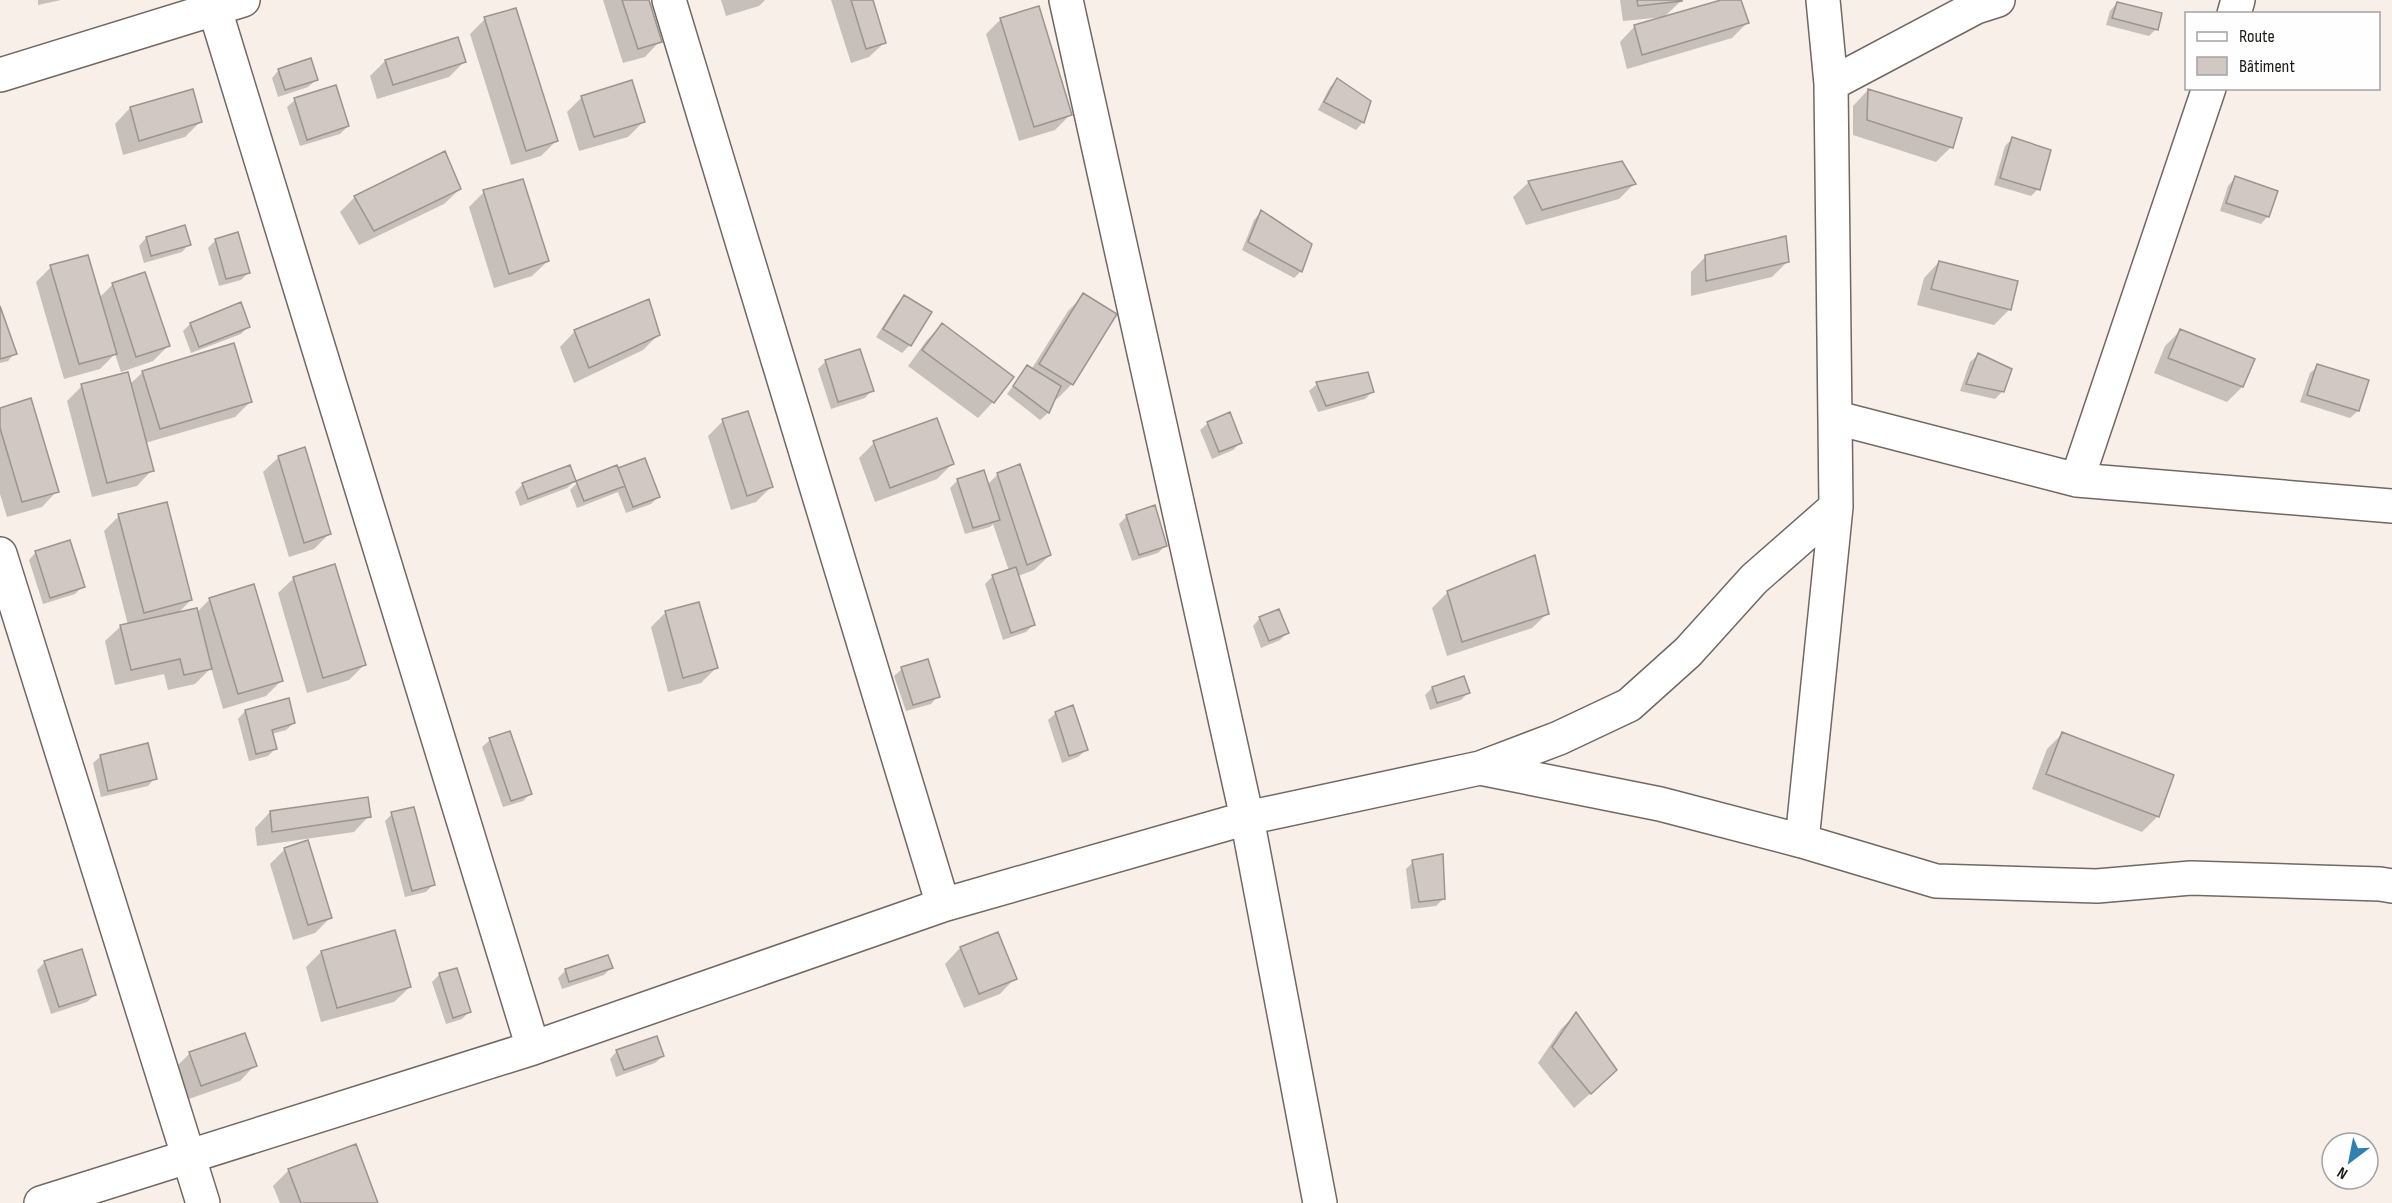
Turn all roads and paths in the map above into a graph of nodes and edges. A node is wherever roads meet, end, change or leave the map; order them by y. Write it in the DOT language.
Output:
graph roads {
  1 [pos="669,0"];
  2 [pos="1066,0"];
  3 [pos="1822,0"];
  4 [pos="1998,0"];
  5 [pos="223,3"];
  6 [pos="0,75"];
  7 [pos="1831,84"];
  8 [pos="2207,90"];
  9 [pos="1837,418"];
  10 [pos="2077,480"];
  11 [pos="2392,506"];
  12 [pos="1836,507"];
  13 [pos="0,554"];
  14 [pos="1480,768"];
  15 [pos="1247,818"];
  16 [pos="1802,841"];
  17 [pos="2392,886"];
  18 [pos="944,905"];
  19 [pos="533,1048"];
  20 [pos="189,1156"];
  21 [pos="41,1203"];
  22 [pos="203,1203"];
  23 [pos="1320,1203"];
  1 -- 18 [label="street"];
  2 -- 15 [label="street"];
  3 -- 7 [label="street"];
  4 -- 7 [label="street"];
  5 -- 6 [label="street"];
  5 -- 19 [label="street"];
  7 -- 9 [label="street"];
  8 -- 10 [label="street"];
  9 -- 10 [label="street"];
  9 -- 12 [label="street"];
  10 -- 11 [label="street"];
  12 -- 14 [label="street"];
  12 -- 16 [label="street"];
  13 -- 20 [label="street"];
  14 -- 15 [label="street"];
  14 -- 16 [label="street"];
  15 -- 18 [label="street"];
  15 -- 23 [label="street"];
  16 -- 17 [label="street"];
  18 -- 19 [label="street"];
  19 -- 20 [label="street"];
  20 -- 21 [label="street"];
  20 -- 22 [label="street"];
}
